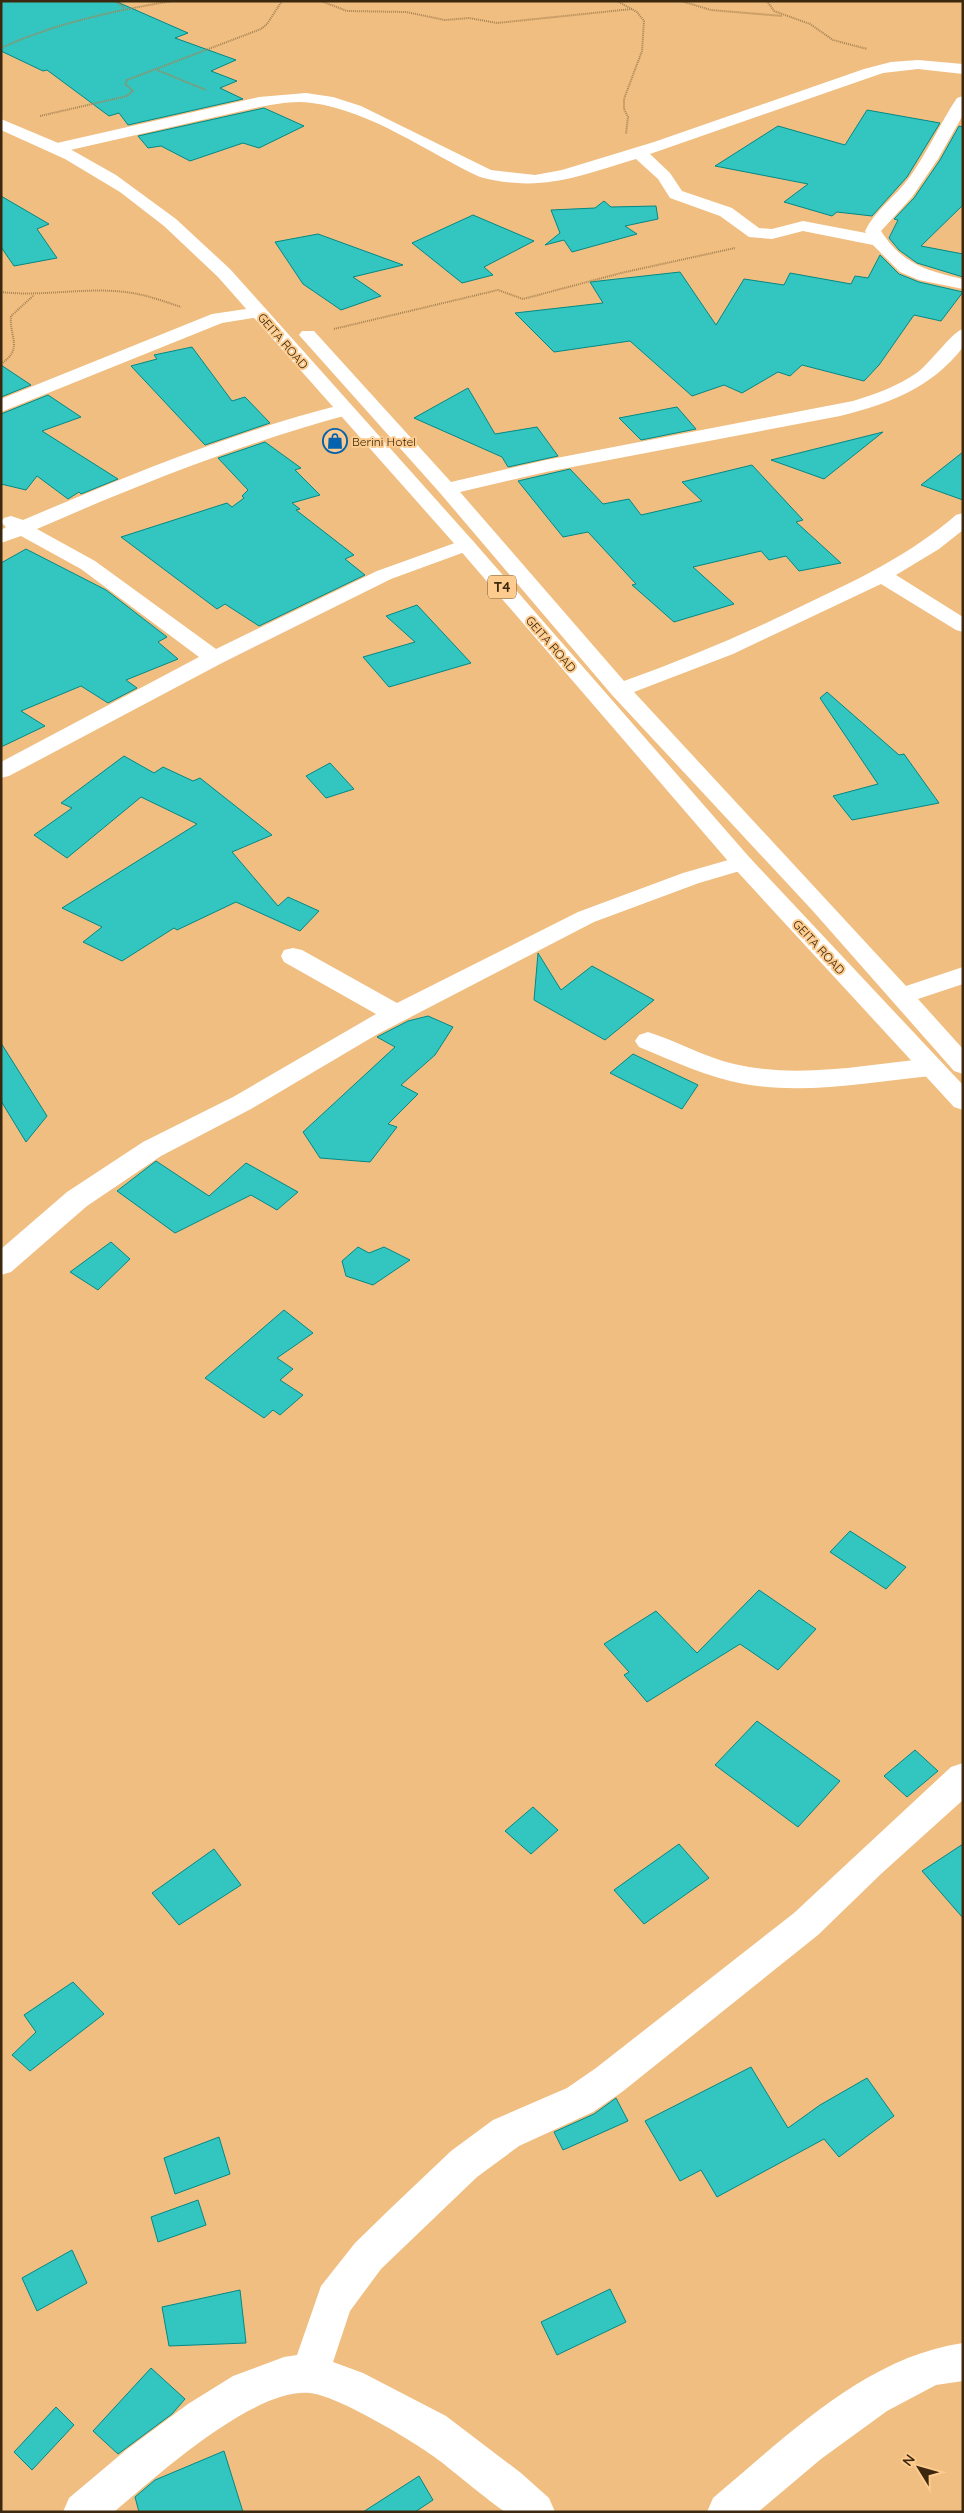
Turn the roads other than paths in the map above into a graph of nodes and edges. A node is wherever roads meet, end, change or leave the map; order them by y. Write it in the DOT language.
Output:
graph roads {
  1 [pos="963,69"];
  2 [pos="963,101"];
  3 [pos="3,124"];
  4 [pos="58,148"];
  5 [pos="632,155"];
  6 [pos="879,241"];
  7 [pos="963,284"];
  8 [pos="259,312"];
  9 [pos="963,334"];
  10 [pos="308,335"];
  11 [pos="1,406"];
  12 [pos="344,410"];
  13 [pos="447,489"];
  14 [pos="1,516"];
  15 [pos="963,519"];
  16 [pos="22,528"];
  17 [pos="1,537"];
  18 [pos="466,545"];
  19 [pos="883,576"];
  20 [pos="963,626"];
  21 [pos="214,658"];
  22 [pos="620,690"];
  23 [pos="1,771"];
  24 [pos="742,863"];
  25 [pos="293,956"];
  26 [pos="963,976"];
  27 [pos="902,996"];
  28 [pos="396,1014"];
  29 [pos="648,1041"];
  30 [pos="963,1065"];
  31 [pos="931,1068"];
  32 [pos="963,1101"];
  33 [pos="1,1265"];
  34 [pos="963,1777"];
  35 [pos="963,2362"];
  36 [pos="310,2373"];
  37 [pos="82,2512"];
  38 [pos="535,2512"];
  39 [pos="726,2512"];
  1 -- 5 [label="main road"];
  2 -- 6 [label="main road"];
  3 -- 4 [label="main road, GEITA ROAD / T4"];
  4 -- 5 [label="main road"];
  4 -- 8 [label="main road, GEITA ROAD / T4"];
  5 -- 6 [label="main road"];
  6 -- 7 [label="main road"];
  8 -- 11 [label="main road"];
  8 -- 12 [label="main road, GEITA ROAD / T4"];
  9 -- 13 [label="main road"];
  10 -- 13 [label="main road"];
  12 -- 16 [label="main road"];
  12 -- 18 [label="main road, GEITA ROAD / T4"];
  13 -- 22 [label="main road"];
  14 -- 16 [label="main road"];
  15 -- 19 [label="main road"];
  16 -- 17 [label="main road"];
  16 -- 21 [label="main road"];
  18 -- 21 [label="main road"];
  18 -- 24 [label="main road, GEITA ROAD / T4"];
  19 -- 20 [label="main road"];
  19 -- 22 [label="main road"];
  21 -- 23 [label="main road"];
  22 -- 27 [label="main road"];
  24 -- 28 [label="main road"];
  24 -- 31 [label="main road, GEITA ROAD / T4"];
  25 -- 28 [label="main road"];
  26 -- 27 [label="main road"];
  27 -- 30 [label="main road"];
  28 -- 33 [label="main road"];
  29 -- 31 [label="main road"];
  31 -- 32 [label="main road, GEITA ROAD / T4"];
  34 -- 36 [label="main road"];
  35 -- 39 [label="main road"];
  36 -- 37 [label="main road"];
  36 -- 38 [label="main road"];
}
